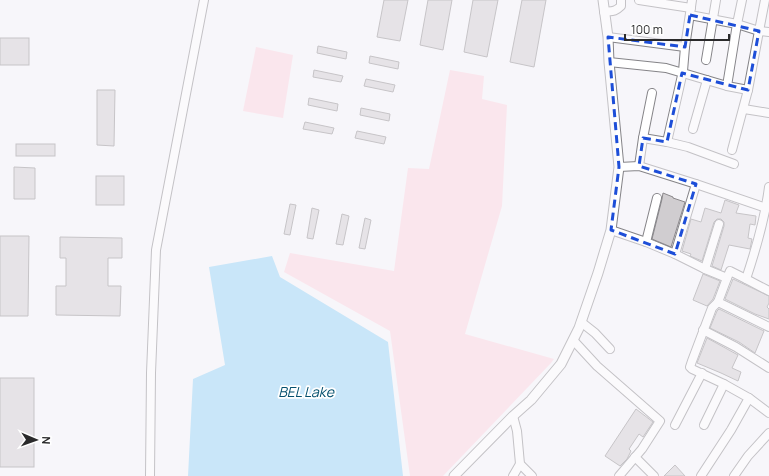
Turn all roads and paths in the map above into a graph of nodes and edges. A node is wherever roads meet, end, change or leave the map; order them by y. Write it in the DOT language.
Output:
graph roads {
  1 [pos="204,0"];
  2 [pos="603,0"];
  3 [pos="621,0"];
  4 [pos="639,0"];
  5 [pos="716,0"];
  6 [pos="742,0"];
  7 [pos="765,0"];
  8 [pos="691,8"];
  9 [pos="604,12"];
  10 [pos="713,19"];
  11 [pos="737,24"];
  12 [pos="759,30"];
  13 [pos="769,32"];
  14 [pos="608,37"];
  15 [pos="685,47"];
  16 [pos="706,60"];
  17 [pos="609,62"];
  18 [pos="682,73"];
  19 [pos="707,80"];
  20 [pos="727,86"];
  21 [pos="748,90"];
  22 [pos="652,92"];
  23 [pos="744,109"];
  24 [pos="769,113"];
  25 [pos="693,129"];
  26 [pos="643,138"];
  27 [pos="667,142"];
  28 [pos="732,150"];
  29 [pos="734,164"];
  30 [pos="639,166"];
  31 [pos="619,167"];
  32 [pos="696,184"];
  33 [pos="769,187"];
  34 [pos="658,198"];
  35 [pos="766,213"];
  36 [pos="719,224"];
  37 [pos="611,230"];
  38 [pos="646,242"];
  39 [pos="675,254"];
  40 [pos="705,269"];
  41 [pos="727,278"];
  42 [pos="746,279"];
  43 [pos="769,292"];
  44 [pos="718,302"];
  45 [pos="581,322"];
  46 [pos="769,327"];
  47 [pos="703,330"];
  48 [pos="573,340"];
  49 [pos="610,349"];
  50 [pos="769,368"];
  51 [pos="702,373"];
  52 [pos="724,384"];
  53 [pos="748,398"];
  54 [pos="769,413"];
  55 [pos="513,416"];
  56 [pos="704,424"];
  57 [pos="675,425"];
  58 [pos="769,433"];
  59 [pos="635,457"];
  60 [pos="520,464"];
  61 [pos="150,476"];
  62 [pos="454,476"];
  63 [pos="513,476"];
  64 [pos="532,476"];
  65 [pos="619,476"];
  66 [pos="654,476"];
  67 [pos="701,476"];
  68 [pos="734,476"];
  1 -- 61 [label="street"];
  2 -- 9 [label="street"];
  3 -- 9 [label="street"];
  4 -- 8 [label="street"];
  5 -- 10 [label="street"];
  6 -- 11 [label="street"];
  7 -- 12 [label="street"];
  8 -- 10 [label="street"];
  8 -- 15 [label="street"];
  9 -- 14 [label="street"];
  10 -- 11 [label="street"];
  10 -- 16 [label="street"];
  11 -- 12 [label="street"];
  11 -- 20 [label="street"];
  12 -- 13 [label="street"];
  12 -- 21 [label="street"];
  14 -- 15 [label="street"];
  14 -- 17 [label="street"];
  15 -- 18 [label="street"];
  17 -- 18 [label="street"];
  17 -- 31 [label="street"];
  18 -- 19 [label="street"];
  18 -- 27 [label="street"];
  19 -- 20 [label="street"];
  19 -- 25 [label="street"];
  20 -- 21 [label="street"];
  21 -- 23 [label="street"];
  22 -- 26 [label="street"];
  23 -- 24 [label="street"];
  23 -- 28 [label="street"];
  26 -- 27 [label="street"];
  26 -- 30 [label="street"];
  27 -- 29 [label="street"];
  30 -- 31 [label="street"];
  30 -- 32 [label="street"];
  31 -- 37 [label="street"];
  32 -- 35 [label="street"];
  32 -- 39 [label="street"];
  33 -- 35 [label="street"];
  34 -- 38 [label="street"];
  35 -- 42 [label="street"];
  36 -- 40 [label="street"];
  37 -- 38 [label="street"];
  37 -- 45 [label="street"];
  38 -- 39 [label="street"];
  39 -- 40 [label="street"];
  40 -- 41 [label="street"];
  41 -- 42 [label="street"];
  41 -- 44 [label="street"];
  42 -- 43 [label="street"];
  44 -- 46 [label="street"];
  44 -- 47 [label="street"];
  45 -- 48 [label="street"];
  45 -- 49 [label="street"];
  47 -- 50 [label="street"];
  47 -- 51 [label="street"];
  48 -- 55 [label="street"];
  48 -- 59 [label="street"];
  51 -- 52 [label="street"];
  51 -- 57 [label="street"];
  52 -- 53 [label="street"];
  52 -- 56 [label="street"];
  53 -- 54 [label="street"];
  53 -- 67 [label="street"];
  55 -- 60 [label="street"];
  55 -- 62 [label="street"];
  58 -- 68 [label="street"];
  59 -- 65 [label="street"];
  59 -- 66 [label="street"];
  60 -- 63 [label="street"];
  60 -- 64 [label="street"];
}
